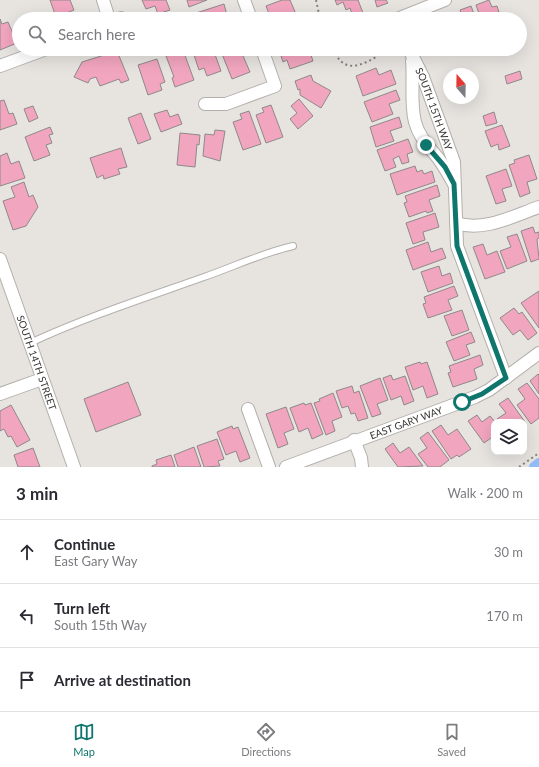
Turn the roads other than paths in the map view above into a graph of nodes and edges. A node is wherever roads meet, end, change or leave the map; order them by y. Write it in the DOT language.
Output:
graph roads {
  1 [pos="103,0"];
  2 [pos="244,0"];
  3 [pos="445,0"];
  4 [pos="112,12"];
  5 [pos="248,12"];
  6 [pos="413,12"];
  7 [pos="27,56"];
  8 [pos="265,56"];
  9 [pos="410,56"];
  10 [pos="411,56"];
  11 [pos="0,66"];
  12 [pos="205,104"];
  13 [pos="454,184"];
  14 [pos="539,207"];
  15 [pos="456,223"];
  16 [pos="293,246"];
  17 [pos="0,259"];
  18 [pos="30,343"];
  19 [pos="539,354"];
  20 [pos="506,378"];
  21 [pos="42,379"];
  22 [pos="0,394"];
  23 [pos="248,409"];
  24 [pos="354,440"];
  25 [pos="74,467"];
  26 [pos="269,467"];
  27 [pos="286,467"];
  28 [pos="362,467"];
  1 -- 4 [label="street"];
  2 -- 5 [label="street"];
  3 -- 6 [label="street"];
  7 -- 11 [label="street"];
  8 -- 12 [label="street"];
  9 -- 13 [label="street, SOUTH 15TH WAY"];
  10 -- 13 [label="street, SOUTH 15TH WAY"];
  13 -- 15 [label="street, SOUTH 15TH WAY"];
  14 -- 15 [label="street"];
  15 -- 20 [label="street, SOUTH 15TH WAY"];
  16 -- 18 [label="lane"];
  17 -- 18 [label="street, SOUTH 14TH STREET"];
  18 -- 21 [label="street, SOUTH 14TH STREET"];
  19 -- 20 [label="street, EAST GARY WAY"];
  20 -- 24 [label="street, EAST GARY WAY"];
  21 -- 22 [label="street"];
  21 -- 25 [label="street, SOUTH 14TH STREET"];
  23 -- 26 [label="street"];
  24 -- 27 [label="street, EAST GARY WAY"];
  24 -- 28 [label="street"];
}
